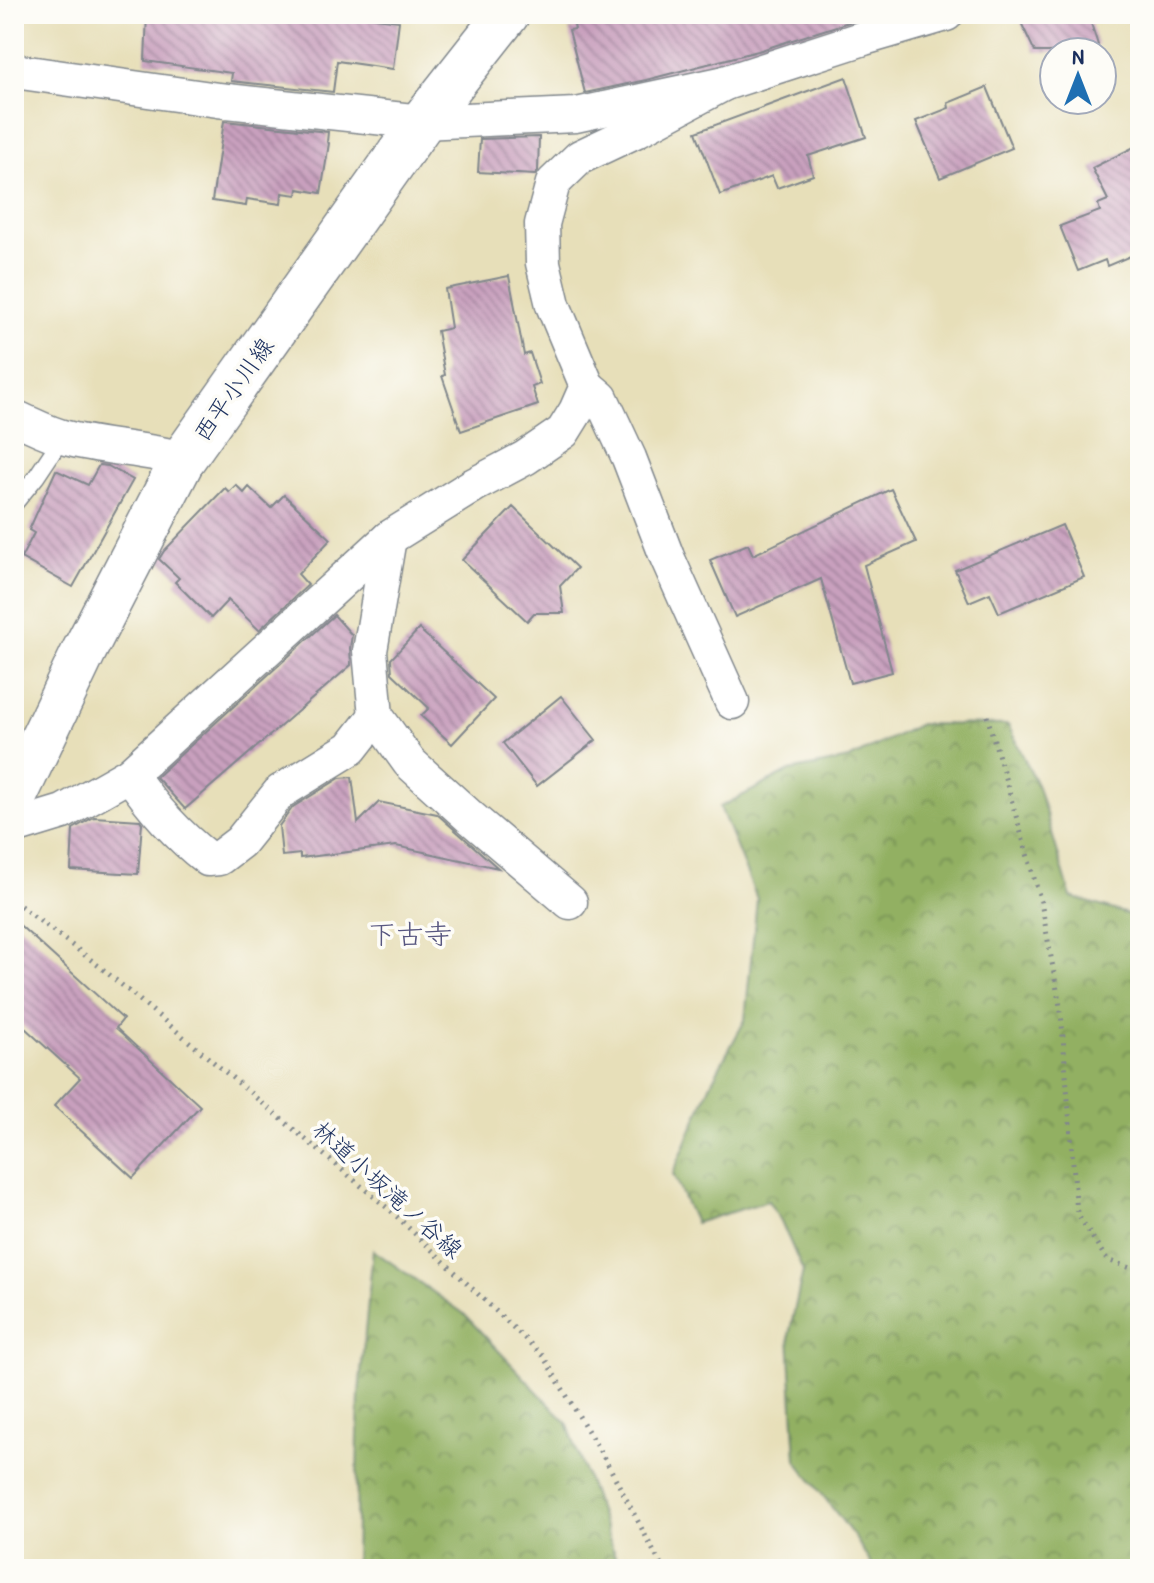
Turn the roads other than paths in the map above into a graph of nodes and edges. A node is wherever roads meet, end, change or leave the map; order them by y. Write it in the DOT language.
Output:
graph roads {
  1 [pos="507,14"];
  2 [pos="946,14"];
  3 [pos="1136,14"];
  4 [pos="1140,23"];
  5 [pos="14,71"];
  6 [pos="725,83"];
  7 [pos="422,122"];
  8 [pos="587,386"];
  9 [pos="14,417"];
  10 [pos="62,438"];
  11 [pos="183,459"];
  12 [pos="14,504"];
  13 [pos="389,538"];
  14 [pos="732,702"];
  15 [pos="376,716"];
  16 [pos="130,774"];
  17 [pos="14,798"];
  18 [pos="14,827"];
  19 [pos="570,902"];
  1 -- 7 [label="main road, 西平小川線"];
  2 -- 6 [label="street"];
  3 -- 4 [label="lane"];
  5 -- 7 [label="street"];
  6 -- 7 [label="street"];
  6 -- 8 [label="street"];
  7 -- 11 [label="main road, 西平小川線"];
  8 -- 13 [label="street"];
  8 -- 14 [label="street"];
  9 -- 10 [label="street"];
  10 -- 11 [label="street"];
  10 -- 12 [label="lane"];
  11 -- 17 [label="main road, 西平小川線"];
  13 -- 15 [label="street"];
  13 -- 16 [label="street"];
  15 -- 16 [label="street"];
  15 -- 19 [label="street"];
  16 -- 18 [label="street"];
}
